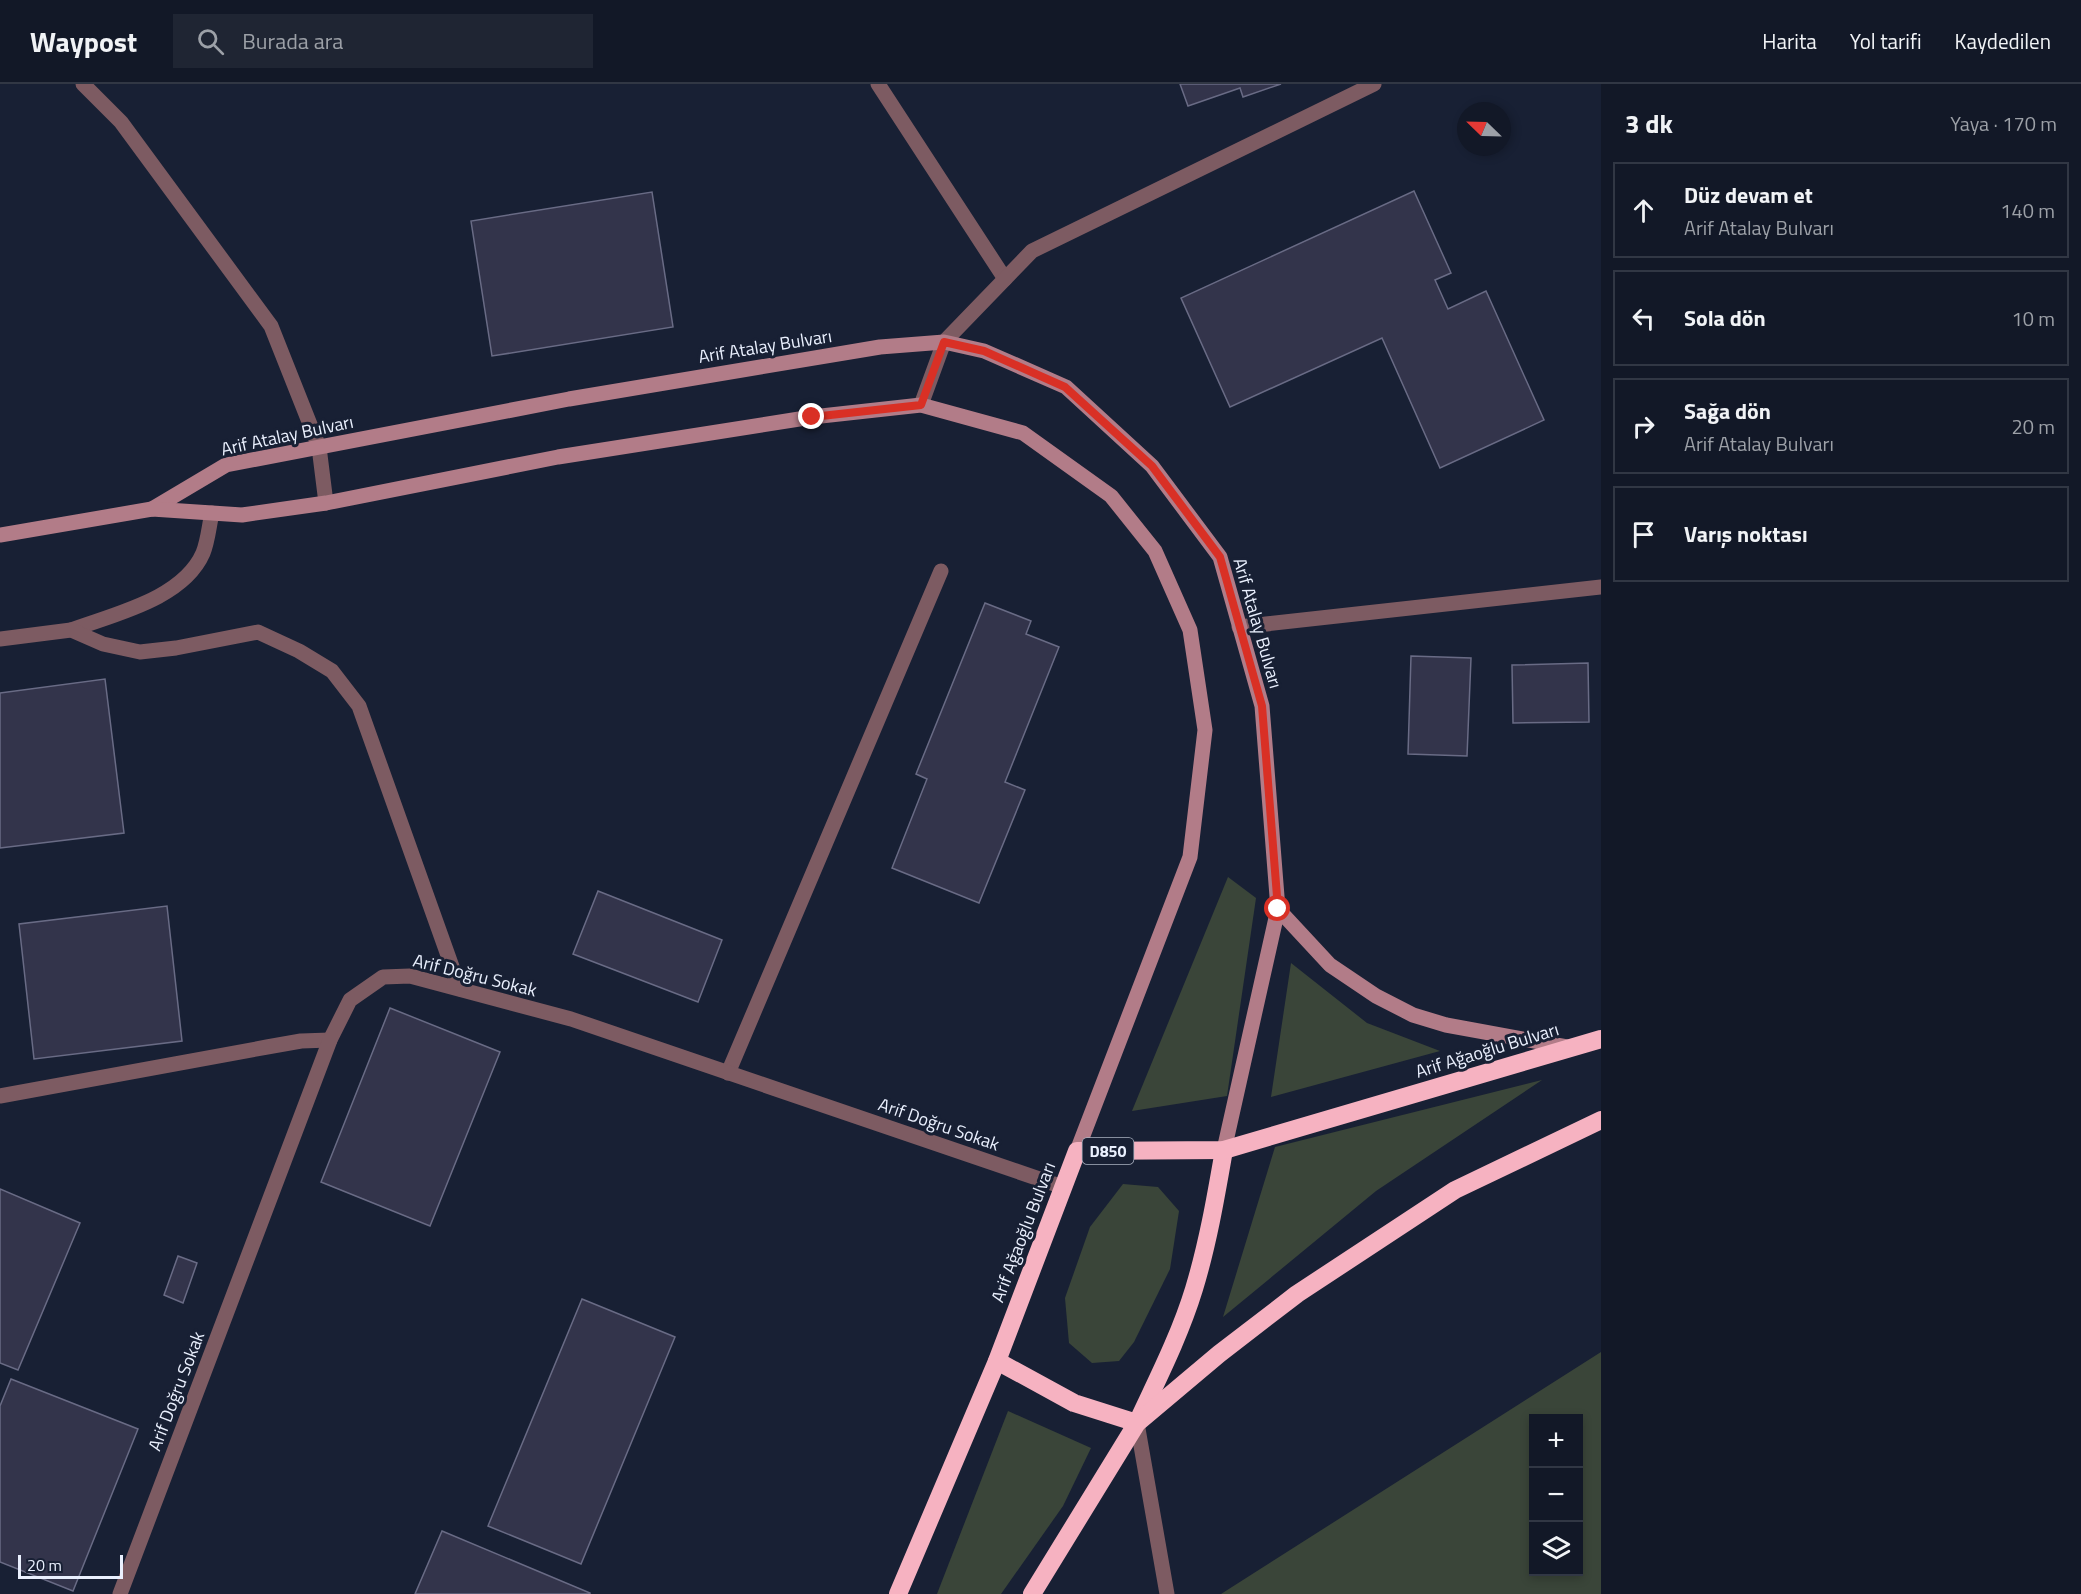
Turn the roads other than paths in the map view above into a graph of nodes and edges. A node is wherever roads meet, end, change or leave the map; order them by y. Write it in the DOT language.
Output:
graph roads {
  1 [pos="83,84"];
  2 [pos="878,84"];
  3 [pos="1374,84"];
  4 [pos="1005,279"];
  5 [pos="944,342"];
  6 [pos="921,405"];
  7 [pos="319,447"];
  8 [pos="326,503"];
  9 [pos="152,509"];
  10 [pos="212,513"];
  11 [pos="0,535"];
  12 [pos="941,571"];
  13 [pos="1601,587"];
  14 [pos="1239,627"];
  15 [pos="71,630"];
  16 [pos="0,639"];
  17 [pos="1278,909"];
  18 [pos="460,989"];
  19 [pos="1601,1039"];
  20 [pos="330,1040"];
  21 [pos="1567,1047"];
  22 [pos="728,1073"];
  23 [pos="0,1096"];
  24 [pos="1601,1120"];
  25 [pos="1224,1150"];
  26 [pos="1077,1151"];
  27 [pos="1063,1187"];
  28 [pos="997,1360"];
  29 [pos="1137,1423"];
  30 [pos="120,1594"];
  31 [pos="898,1594"];
  32 [pos="1032,1594"];
  33 [pos="1167,1594"];
  1 -- 7 [label="street"];
  2 -- 4 [label="street"];
  3 -- 4 [label="street"];
  4 -- 5 [label="street"];
  5 -- 6 [label="street"];
  5 -- 7 [label="main road, Arif Atalay Bulvarı"];
  5 -- 14 [label="main road, Arif Atalay Bulvarı"];
  6 -- 8 [label="main road"];
  6 -- 26 [label="main road"];
  7 -- 8 [label="street"];
  7 -- 9 [label="main road, Arif Atalay Bulvarı"];
  8 -- 10 [label="main road"];
  9 -- 10 [label="main road"];
  9 -- 11 [label="main road"];
  10 -- 15 [label="street"];
  12 -- 22 [label="street"];
  13 -- 14 [label="street"];
  14 -- 17 [label="main road, Arif Atalay Bulvarı"];
  15 -- 16 [label="street"];
  15 -- 18 [label="street"];
  17 -- 21 [label="main road"];
  17 -- 25 [label="main road, Arif Atalay Bulvarı"];
  18 -- 20 [label="street, Arif Doğru Sokak"];
  18 -- 22 [label="street, Arif Doğru Sokak"];
  19 -- 21 [label="highway, Arif Ağaoğlu Bulvarı / D850"];
  20 -- 23 [label="street"];
  20 -- 30 [label="street, Arif Doğru Sokak"];
  21 -- 25 [label="highway, Arif Ağaoğlu Bulvarı / D850"];
  22 -- 27 [label="street, Arif Doğru Sokak"];
  24 -- 29 [label="highway"];
  25 -- 26 [label="highway, Arif Ağaoğlu Bulvarı / D850"];
  25 -- 29 [label="highway"];
  26 -- 27 [label="highway, Arif Ağaoğlu Bulvarı / D850"];
  27 -- 28 [label="highway, Arif Ağaoğlu Bulvarı / D850"];
  28 -- 29 [label="highway"];
  28 -- 31 [label="highway, Arif Ağaoğlu Bulvarı / D850"];
  29 -- 32 [label="highway"];
  29 -- 33 [label="street"];
}
